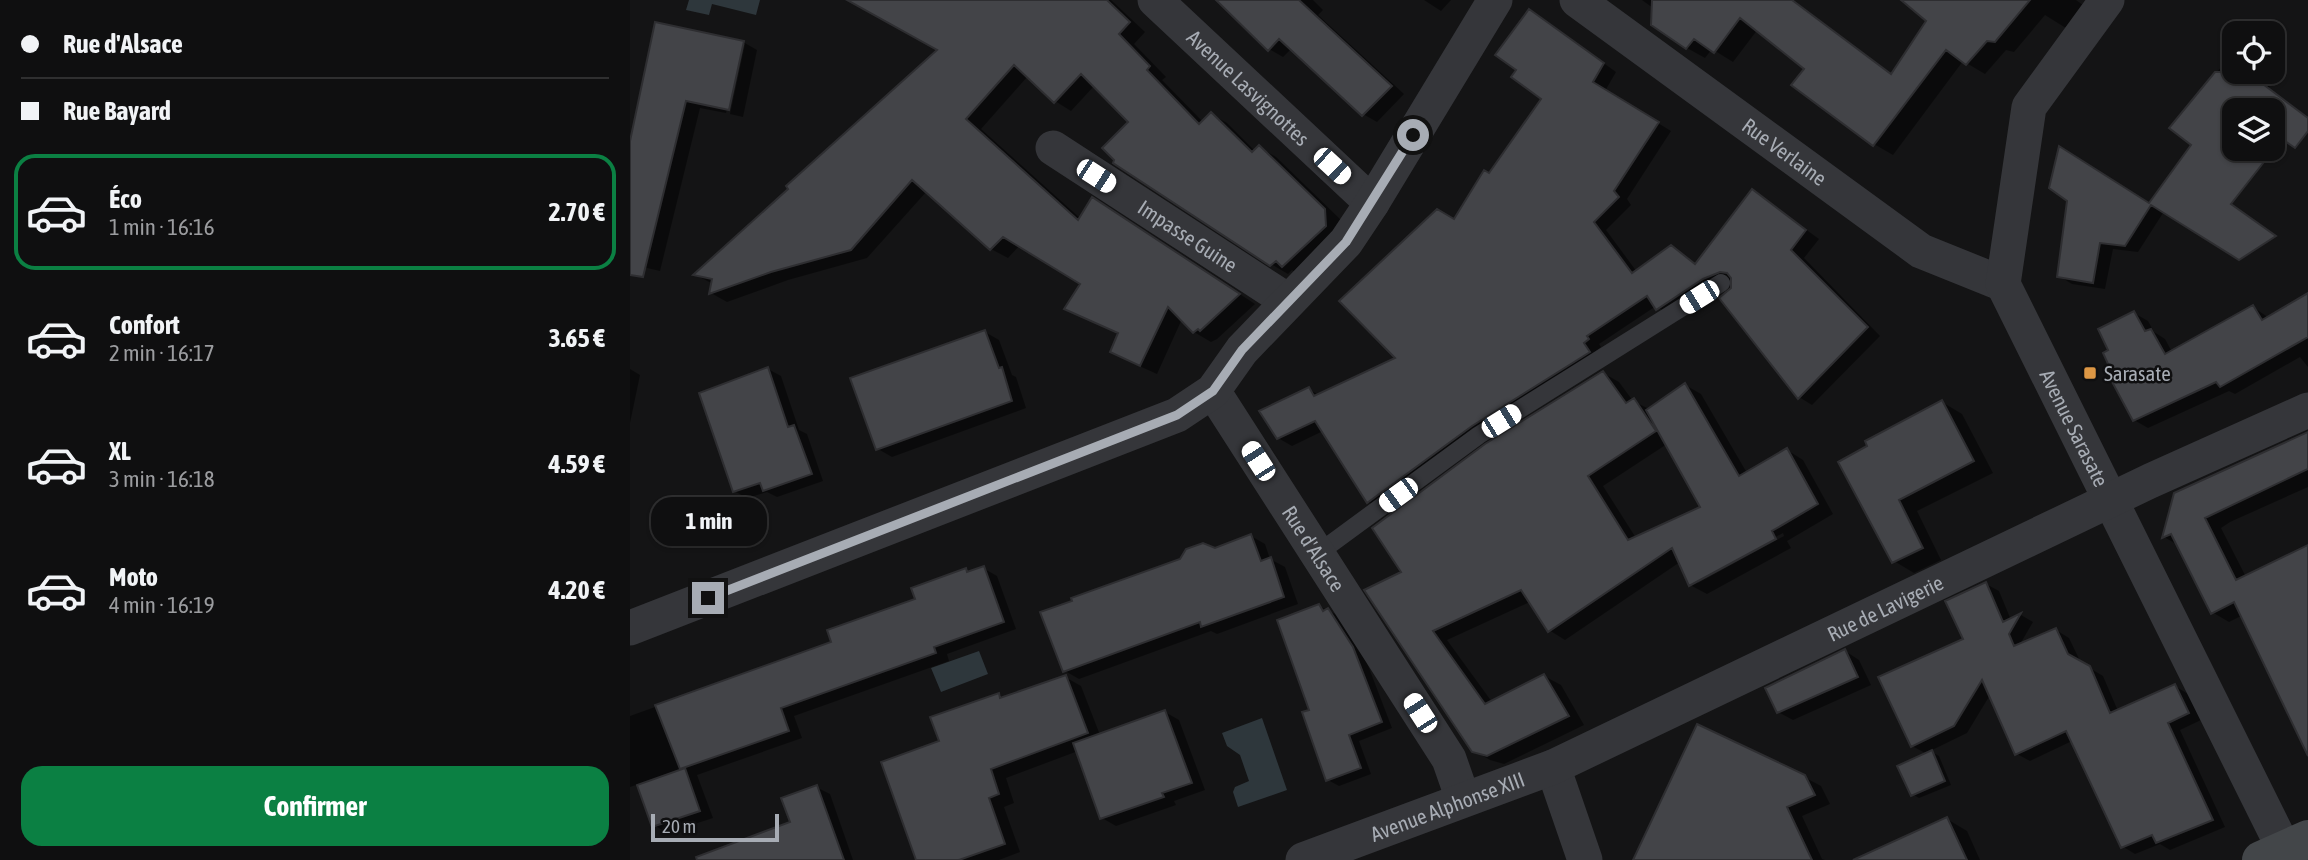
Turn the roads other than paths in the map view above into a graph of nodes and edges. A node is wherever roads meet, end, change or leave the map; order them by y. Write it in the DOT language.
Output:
graph roads {
  1 [pos="1155,0"];
  2 [pos="1495,0"];
  3 [pos="1577,0"];
  4 [pos="2107,0"];
  5 [pos="1053,148"];
  6 [pos="1372,203"];
  7 [pos="1721,283"];
  8 [pos="2003,284"];
  9 [pos="1288,301"];
  10 [pos="1213,391"];
  11 [pos="2308,410"];
  12 [pos="2110,500"];
  13 [pos="1317,554"];
  14 [pos="630,628"];
  15 [pos="1553,767"];
  16 [pos="1464,799"];
  17 [pos="2284,850"];
  18 [pos="1303,860"];
  19 [pos="1585,860"];
  1 -- 6 [label="street, Avenue Lasvignottes"];
  2 -- 6 [label="street"];
  3 -- 8 [label="street, Rue Verlaine"];
  4 -- 8 [label="street"];
  5 -- 9 [label="street, Impasse Guine"];
  6 -- 9 [label="street"];
  7 -- 13 [label="lane"];
  8 -- 12 [label="street, Avenue Sarasate"];
  9 -- 10 [label="street"];
  10 -- 13 [label="street, Rue d'Alsace"];
  10 -- 14 [label="street"];
  11 -- 12 [label="street, Rue de Lavigerie"];
  12 -- 15 [label="street, Rue de Lavigerie"];
  12 -- 17 [label="street, Avenue Sarasate"];
  13 -- 16 [label="street, Rue d'Alsace"];
  15 -- 16 [label="street, Avenue Alphonse XIII"];
  15 -- 19 [label="street"];
  16 -- 18 [label="street, Avenue Alphonse XIII"];
}
